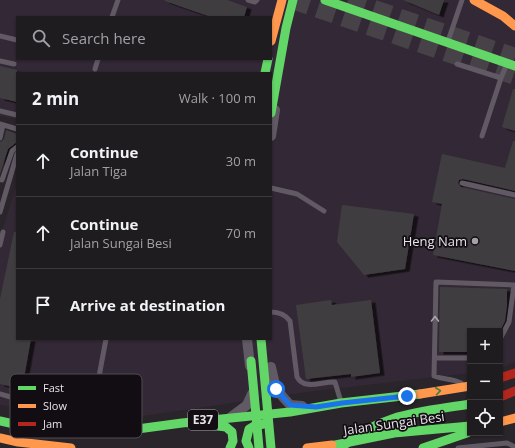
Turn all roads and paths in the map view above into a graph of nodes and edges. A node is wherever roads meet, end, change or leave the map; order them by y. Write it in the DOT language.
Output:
graph roads {
  1 [pos="118,0"];
  2 [pos="248,0"];
  3 [pos="257,0"];
  4 [pos="278,0"];
  5 [pos="282,0"];
  6 [pos="293,0"];
  7 [pos="298,0"];
  8 [pos="325,0"];
  9 [pos="462,0"];
  10 [pos="474,0"];
  11 [pos="489,0"];
  12 [pos="112,16"];
  13 [pos="515,18"];
  14 [pos="272,22"];
  15 [pos="515,26"];
  16 [pos="0,36"];
  17 [pos="272,37"];
  18 [pos="16,40"];
  19 [pos="447,42"];
  20 [pos="98,60"];
  21 [pos="264,60"];
  22 [pos="268,60"];
  23 [pos="0,61"];
  24 [pos="14,64"];
  25 [pos="457,64"];
  26 [pos="511,65"];
  27 [pos="95,69"];
  28 [pos="261,72"];
  29 [pos="265,72"];
  30 [pos="501,78"];
  31 [pos="272,107"];
  32 [pos="0,111"];
  33 [pos="16,115"];
  34 [pos="2,125"];
  35 [pos="16,129"];
  36 [pos="272,129"];
  37 [pos="482,136"];
  38 [pos="0,138"];
  39 [pos="16,148"];
  40 [pos="16,157"];
  41 [pos="2,180"];
  42 [pos="462,183"];
  43 [pos="272,188"];
  44 [pos="515,195"];
  45 [pos="324,211"];
  46 [pos="0,212"];
  47 [pos="3,232"];
  48 [pos="0,245"];
  49 [pos="515,285"];
  50 [pos="514,300"];
  51 [pos="272,312"];
  52 [pos="503,333"];
  53 [pos="106,340"];
  54 [pos="248,340"];
  55 [pos="248,340"];
  56 [pos="261,340"];
  57 [pos="265,340"];
  58 [pos="435,358"];
  59 [pos="467,358"];
  60 [pos="515,373"];
  61 [pos="99,374"];
  62 [pos="503,377"];
  63 [pos="467,385"];
  64 [pos="467,386"];
  65 [pos="515,391"];
  66 [pos="0,394"];
  67 [pos="407,396"];
  68 [pos="503,396"];
  69 [pos="10,397"];
  70 [pos="342,403"];
  71 [pos="467,404"];
  72 [pos="316,407"];
  73 [pos="230,418"];
  74 [pos="515,418"];
  75 [pos="0,421"];
  76 [pos="503,422"];
  77 [pos="10,423"];
  78 [pos="467,426"];
  79 [pos="148,428"];
  80 [pos="142,429"];
  81 [pos="467,433"];
  82 [pos="0,438"];
  83 [pos="18,442"];
  84 [pos="339,446"];
  85 [pos="515,447"];
  86 [pos="34,448"];
  87 [pos="71,448"];
  88 [pos="230,448"];
  89 [pos="249,448"];
  90 [pos="259,448"];
  91 [pos="271,448"];
  92 [pos="307,448"];
  93 [pos="321,448"];
  94 [pos="423,448"];
  95 [pos="458,448"];
  1 -- 12 [label="lane"];
  2 -- 3 [label="lane"];
  4 -- 14 [label="street"];
  5 -- 17 [label="main road"];
  6 -- 31 [label="main road, bridge"];
  7 -- 36 [label="street"];
  8 -- 19 [label="main road"];
  9 -- 19 [label="lane"];
  10 -- 15 [label="main road"];
  11 -- 13 [label="main road"];
  16 -- 18 [label="lane"];
  19 -- 26 [label="main road"];
  20 -- 27 [label="lane"];
  21 -- 28 [label="street"];
  22 -- 29 [label="main road"];
  23 -- 24 [label="lane"];
  25 -- 30 [label="lane"];
  26 -- 30 [label="lane"];
  30 -- 37 [label="lane"];
  32 -- 33 [label="lane"];
  34 -- 35 [label="lane"];
  34 -- 38 [label="lane"];
  39 -- 41 [label="lane"];
  40 -- 46 [label="lane"];
  42 -- 44 [label="lane"];
  43 -- 45 [label="lane"];
  47 -- 48 [label="lane"];
  49 -- 50 [label="lane"];
  58 -- 49 [label="lane, one-way"];
  50 -- 52 [label="lane"];
  51 -- 70 [label="lane"];
  53 -- 61 [label="lane"];
  54 -- 73 [label="street"];
  55 -- 90 [label="main road, bridge"];
  56 -- 91 [label="main road, bridge"];
  57 -- 72 [label="street"];
  58 -- 59 [label="lane"];
  58 -- 63 [label="lane"];
  60 -- 62 [label="main road"];
  67 -- 64 [label="main road, Jalan Sungai Besi / E37, one-way"];
  65 -- 68 [label="main road"];
  66 -- 69 [label="lane"];
  67 -- 70 [label="main road, Jalan Sungai Besi / E37"];
  67 -- 89 [label="main road"];
  70 -- 72 [label="main road, Jalan Sungai Besi / E37"];
  71 -- 84 [label="main road, bridge"];
  72 -- 73 [label="main road, Jalan Sungai Besi / E37"];
  73 -- 79 [label="main road, Jalan Sungai Besi / E37"];
  74 -- 76 [label="main road"];
  75 -- 77 [label="main road, Jalan Sungai Besi / E37"];
  78 -- 84 [label="main road, Jalan Sungai Besi"];
  79 -- 80 [label="main road, Jalan Sungai Besi / E37"];
  79 -- 88 [label="main road"];
  81 -- 94 [label="main road"];
  82 -- 83 [label="main road"];
  83 -- 86 [label="main road"];
  83 -- 87 [label="main road"];
  84 -- 92 [label="main road"];
  84 -- 93 [label="main road, Jalan Sungai Besi"];
  85 -- 95 [label="lane"];
}
